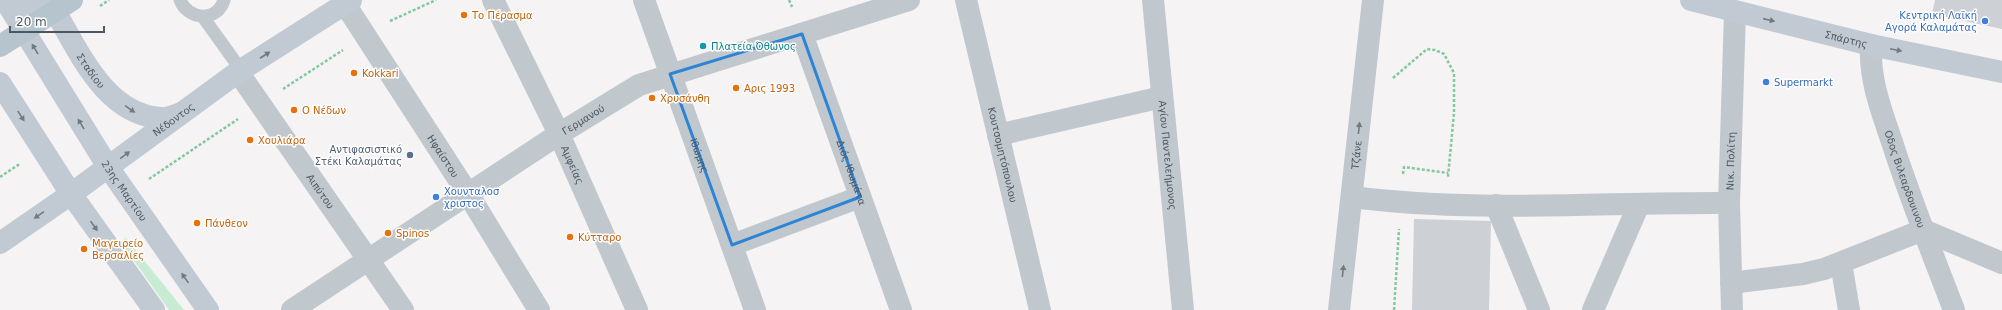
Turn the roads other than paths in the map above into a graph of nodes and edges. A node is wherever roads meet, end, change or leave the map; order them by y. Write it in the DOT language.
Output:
graph roads {
  1 [pos="5,0"];
  2 [pos="16,0"];
  3 [pos="180,0"];
  4 [pos="224,0"];
  5 [pos="493,0"];
  6 [pos="644,0"];
  7 [pos="909,0"];
  8 [pos="966,0"];
  9 [pos="1153,0"];
  10 [pos="1373,0"];
  11 [pos="1691,0"];
  12 [pos="348,2"];
  13 [pos="63,6"];
  14 [pos="1735,12"];
  15 [pos="203,17"];
  16 [pos="24,31"];
  17 [pos="802,34"];
  18 [pos="1871,45"];
  19 [pos="0,46"];
  20 [pos="240,71"];
  21 [pos="2002,72"];
  22 [pos="670,74"];
  23 [pos="0,84"];
  24 [pos="1162,97"];
  25 [pos="182,113"];
  26 [pos="559,134"];
  27 [pos="998,135"];
  28 [pos="108,167"];
  29 [pos="71,194"];
  30 [pos="468,194"];
  31 [pos="860,197"];
  32 [pos="1352,197"];
  33 [pos="1729,203"];
  34 [pos="1639,204"];
  35 [pos="1496,205"];
  36 [pos="1923,230"];
  37 [pos="0,243"];
  38 [pos="732,245"];
  39 [pos="369,260"];
  40 [pos="1841,263"];
  41 [pos="2002,263"];
  42 [pos="1731,284"];
  43 [pos="154,310"];
  44 [pos="208,310"];
  45 [pos="292,310"];
  46 [pos="403,310"];
  47 [pos="539,310"];
  48 [pos="637,310"];
  49 [pos="755,310"];
  50 [pos="901,310"];
  51 [pos="1040,310"];
  52 [pos="1184,310"];
  53 [pos="1339,310"];
  54 [pos="1539,310"];
  55 [pos="1593,310"];
  56 [pos="1732,310"];
  57 [pos="1849,310"];
  58 [pos="1954,310"];
  1 -- 16 [label="street"];
  2 -- 13 [label="street"];
  3 -- 15 [label="lane"];
  4 -- 15 [label="lane"];
  5 -- 26 [label="street, Αμφείας"];
  6 -- 22 [label="street, Ιθώμης"];
  7 -- 17 [label="street, Γερμανού"];
  8 -- 27 [label="street, Κουτσομητόπουλου"];
  9 -- 24 [label="street, Αγίου Παντελεήμονος"];
  32 -- 10 [label="street, Τζάνε, one-way"];
  11 -- 14 [label="street, Σπάρτης"];
  20 -- 12 [label="street, Νέδοντος, one-way"];
  12 -- 30 [label="street, Ηφαίστου"];
  13 -- 16 [label="main road"];
  13 -- 25 [label="street, Σταδίου, one-way"];
  14 -- 18 [label="street, Σπάρτης, one-way"];
  14 -- 33 [label="street, Νικ. Πολίτη"];
  15 -- 20 [label="lane"];
  16 -- 19 [label="main road"];
  28 -- 16 [label="street, 23ης Μαρτίου, one-way"];
  17 -- 22 [label="street, Γερμανού"];
  17 -- 31 [label="street, Διός Ιθωμάτα"];
  18 -- 21 [label="street, Σπάρτης, one-way"];
  18 -- 36 [label="street, Οδος Βιλεαρδουινου"];
  20 -- 25 [label="street, Νέδοντος"];
  20 -- 39 [label="street, Αιπύτου"];
  22 -- 26 [label="street, Γερμανού"];
  22 -- 38 [label="street, Ιθώμης"];
  23 -- 29 [label="street, one-way"];
  24 -- 27 [label="street"];
  24 -- 52 [label="street, Αγίου Παντελεήμονος"];
  28 -- 25 [label="street, Νέδοντος, one-way"];
  26 -- 30 [label="street, Γερμανού"];
  26 -- 48 [label="street, Αμφείας"];
  27 -- 51 [label="street, Κουτσομητόπουλου"];
  28 -- 29 [label="street, Νέδοντος"];
  44 -- 28 [label="street, 23ης Μαρτίου, one-way"];
  29 -- 37 [label="street, Νέδοντος, one-way"];
  29 -- 43 [label="street, one-way"];
  30 -- 39 [label="street, Γερμανού"];
  30 -- 47 [label="street, Ηφαίστου"];
  31 -- 38 [label="street"];
  31 -- 50 [label="street, Διός Ιθωμάτα"];
  32 -- 35 [label="street"];
  53 -- 32 [label="street, Τζάνε, one-way"];
  33 -- 34 [label="street"];
  33 -- 42 [label="street, Νικ. Πολίτη"];
  34 -- 35 [label="street"];
  34 -- 55 [label="street"];
  35 -- 54 [label="street"];
  36 -- 40 [label="street"];
  36 -- 41 [label="street"];
  36 -- 58 [label="street, Οδος Βιλεαρδουινου"];
  38 -- 49 [label="street, Ιθώμης"];
  39 -- 45 [label="street, Γερμανού"];
  39 -- 46 [label="street, Αιπύτου"];
  40 -- 42 [label="street"];
  40 -- 57 [label="street"];
  42 -- 56 [label="street, Νικ. Πολίτη"];
}
